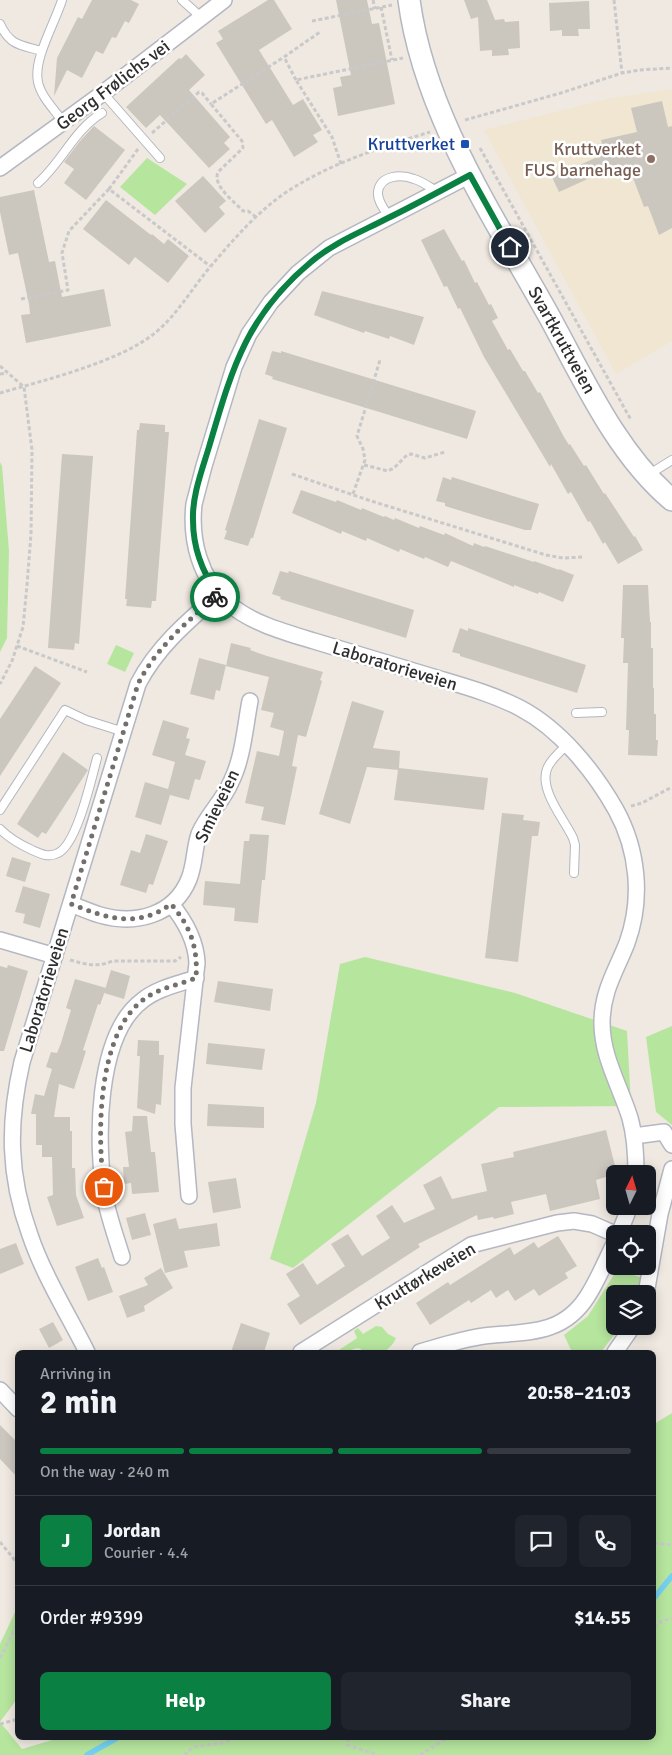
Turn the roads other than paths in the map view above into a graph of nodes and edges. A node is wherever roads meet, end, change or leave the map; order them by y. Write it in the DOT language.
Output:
graph roads {
  1 [pos="62,0"];
  2 [pos="182,0"];
  3 [pos="224,0"];
  4 [pos="404,2"];
  5 [pos="202,18"];
  6 [pos="0,24"];
  7 [pos="42,51"];
  8 [pos="103,93"];
  9 [pos="102,113"];
  10 [pos="63,122"];
  11 [pos="160,158"];
  12 [pos="0,168"];
  13 [pos="470,175"];
  14 [pos="38,183"];
  15 [pos="438,192"];
  16 [pos="389,218"];
  17 [pos="672,460"];
  18 [pos="646,476"];
  19 [pos="672,500"];
  20 [pos="218,594"];
  21 [pos="250,701"];
  22 [pos="602,712"];
  23 [pos="576,713"];
  24 [pos="124,732"];
  25 [pos="567,745"];
  26 [pos="96,758"];
  27 [pos="0,810"];
  28 [pos="0,829"];
  29 [pos="574,873"];
  30 [pos="71,904"];
  31 [pos="171,904"];
  32 [pos="0,940"];
  33 [pos="55,956"];
  34 [pos="196,978"];
  35 [pos="634,1136"];
  36 [pos="672,1145"];
  37 [pos="636,1165"];
  38 [pos="672,1168"];
  39 [pos="188,1196"];
  40 [pos="606,1230"];
  41 [pos="122,1257"];
  42 [pos="606,1259"];
  43 [pos="648,1285"];
  44 [pos="627,1335"];
  45 [pos="86,1350"];
  46 [pos="305,1350"];
  47 [pos="427,1350"];
  48 [pos="617,1350"];
  49 [pos="0,1390"];
  50 [pos="15,1406"];
  1 -- 7 [label="lane"];
  2 -- 5 [label="lane"];
  3 -- 5 [label="street, Georg Frølichs vei"];
  4 -- 13 [label="street, Svartkruttveien"];
  5 -- 8 [label="street, Georg Frølichs vei"];
  6 -- 7 [label="lane"];
  7 -- 10 [label="lane"];
  8 -- 10 [label="street, Georg Frølichs vei"];
  8 -- 11 [label="lane"];
  9 -- 14 [label="lane"];
  10 -- 12 [label="street, Georg Frølichs vei"];
  13 -- 15 [label="street, Laboratorieveien"];
  13 -- 18 [label="street, Svartkruttveien"];
  15 -- 16 [label="street, Laboratorieveien"];
  15 -- 16 [label="lane"];
  16 -- 20 [label="street, Laboratorieveien"];
  17 -- 18 [label="lane"];
  18 -- 19 [label="street, Svartkruttveien"];
  20 -- 24 [label="street, Laboratorieveien"];
  20 -- 25 [label="street, Laboratorieveien"];
  21 -- 31 [label="street, Smieveien"];
  22 -- 23 [label="lane"];
  24 -- 27 [label="lane"];
  24 -- 30 [label="street, Laboratorieveien"];
  25 -- 29 [label="lane"];
  25 -- 35 [label="street, Laboratorieveien"];
  26 -- 28 [label="lane"];
  30 -- 31 [label="street, Smieveien"];
  30 -- 33 [label="street, Laboratorieveien"];
  31 -- 34 [label="street"];
  32 -- 33 [label="street"];
  33 -- 45 [label="street, Laboratorieveien"];
  34 -- 39 [label="street"];
  34 -- 41 [label="street"];
  35 -- 36 [label="street"];
  35 -- 37 [label="street, Laboratorieveien"];
  38 -- 43 [label="street"];
  40 -- 46 [label="street, Kruttørkeveien"];
  42 -- 47 [label="street"];
  44 -- 48 [label="street"];
  49 -- 50 [label="street"];
}
